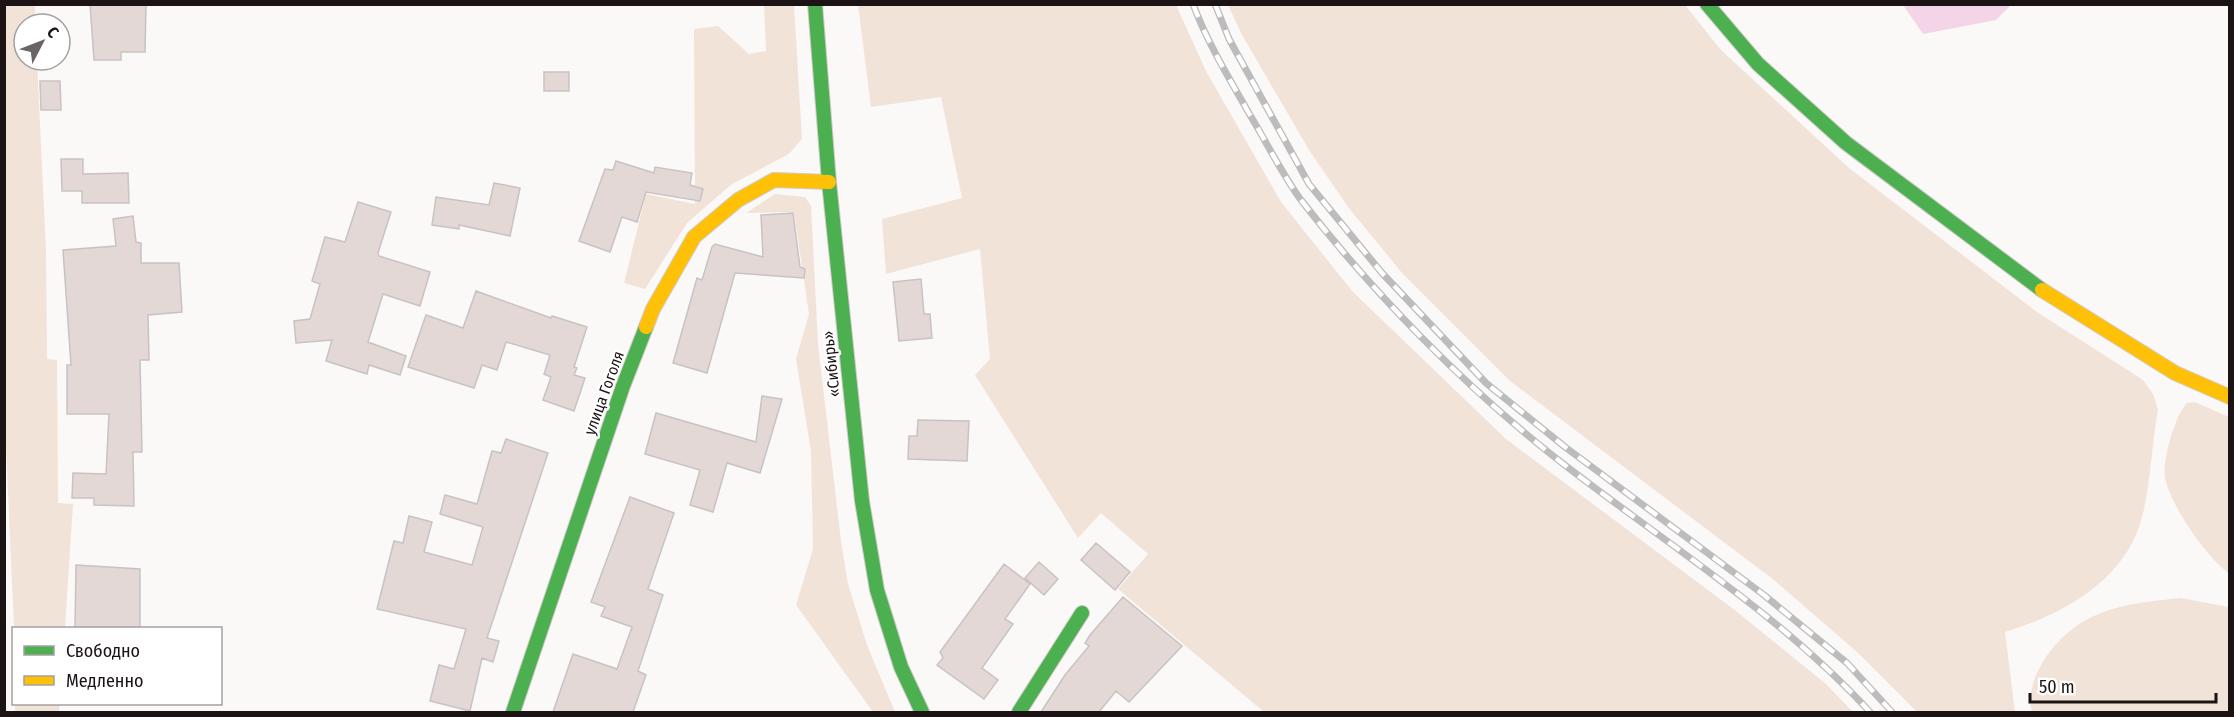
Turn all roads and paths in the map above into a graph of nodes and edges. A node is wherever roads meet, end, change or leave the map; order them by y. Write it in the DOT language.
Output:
graph roads {
  1 [pos="815,4"];
  2 [pos="1707,4"];
  3 [pos="829,182"];
  4 [pos="2229,397"];
  5 [pos="1082,613"];
  6 [pos="513,712"];
  7 [pos="922,712"];
  8 [pos="1018,712"];
  1 -- 3 [label="main road, «Сибирь»"];
  2 -- 4 [label="main road"];
  3 -- 6 [label="main road, улица Гоголя"];
  3 -- 7 [label="main road, «Сибирь»"];
  5 -- 8 [label="main road"];
}
